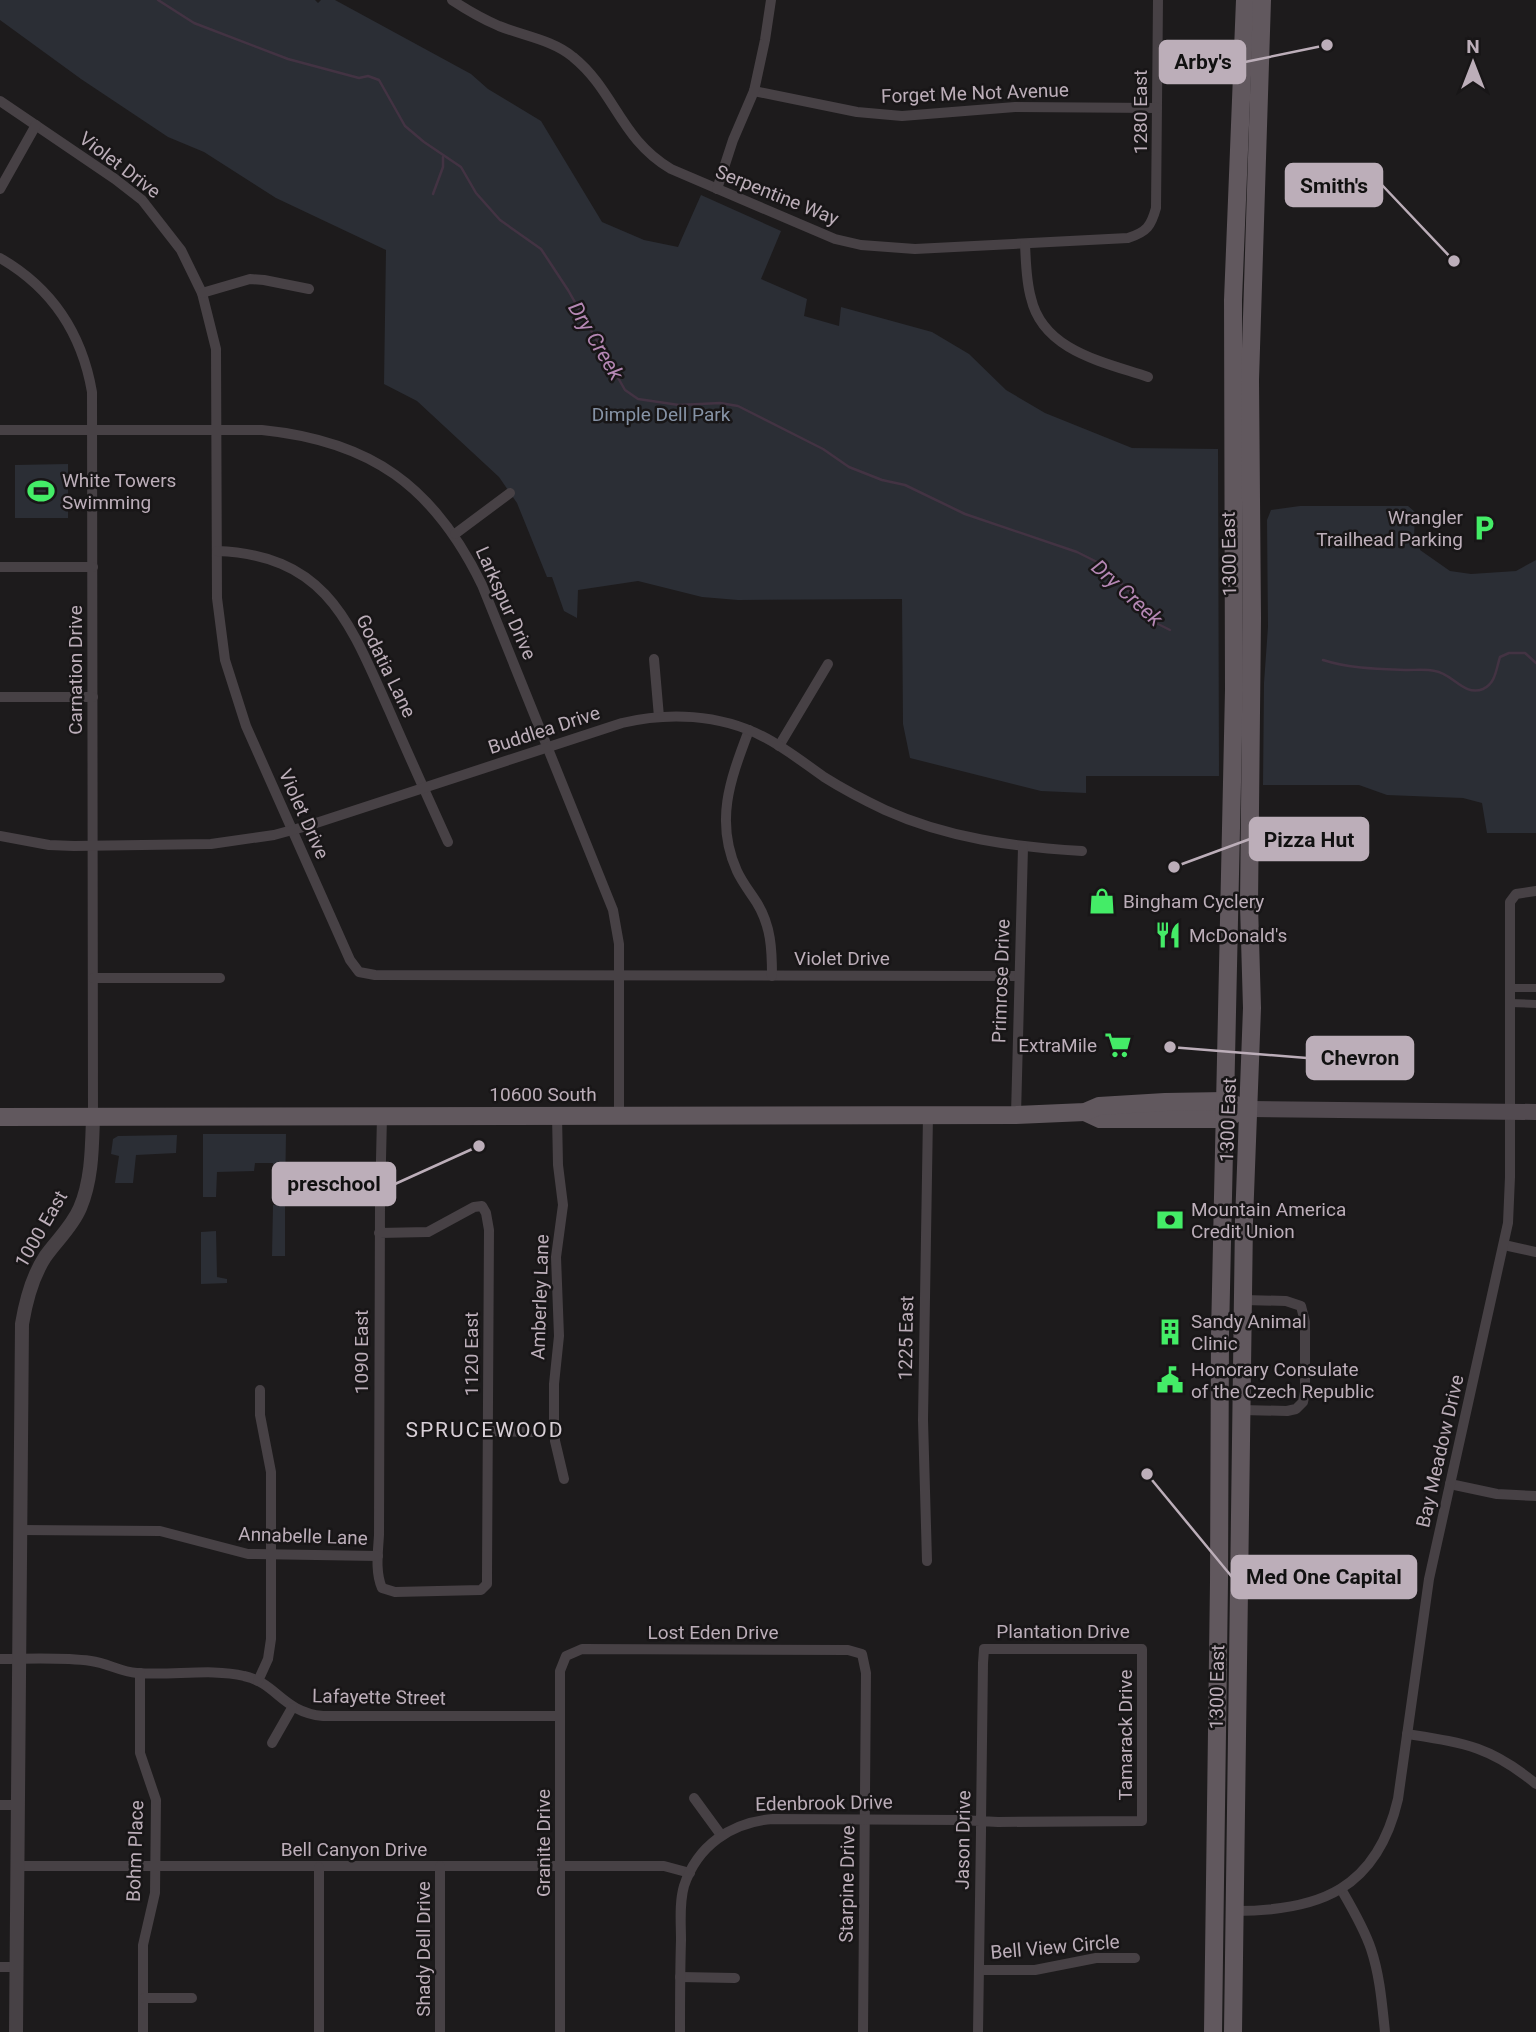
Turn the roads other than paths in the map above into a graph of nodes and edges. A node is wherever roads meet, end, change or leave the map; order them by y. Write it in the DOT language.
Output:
graph roads {
  1 [pos="452,0"];
  2 [pos="771,0"];
  3 [pos="1158,0"];
  4 [pos="1245,0"];
  5 [pos="1262,0"];
  6 [pos="754,91"];
  7 [pos="1241,94"];
  8 [pos="0,100"];
  9 [pos="1157,108"];
  10 [pos="36,125"];
  11 [pos="1256,158"];
  12 [pos="0,188"];
  13 [pos="717,189"];
  14 [pos="1152,224"];
  15 [pos="1025,244"];
  16 [pos="0,258"];
  17 [pos="309,289"];
  18 [pos="202,293"];
  19 [pos="1148,377"];
  20 [pos="0,430"];
  21 [pos="92,430"];
  22 [pos="217,430"];
  23 [pos="510,494"];
  24 [pos="455,534"];
  25 [pos="217,551"];
  26 [pos="0,567"];
  27 [pos="93,567"];
  28 [pos="654,659"];
  29 [pos="828,664"];
  30 [pos="0,697"];
  31 [pos="93,697"];
  32 [pos="659,717"];
  33 [pos="749,730"];
  34 [pos="779,746"];
  35 [pos="548,748"];
  36 [pos="424,788"];
  37 [pos="293,831"];
  38 [pos="0,836"];
  39 [pos="448,842"];
  40 [pos="91,846"];
  41 [pos="1023,847"];
  42 [pos="1082,851"];
  43 [pos="1536,891"];
  44 [pos="619,975"];
  45 [pos="772,976"];
  46 [pos="1019,976"];
  47 [pos="93,978"];
  48 [pos="219,978"];
  49 [pos="1510,988"];
  50 [pos="1536,988"];
  51 [pos="1510,1003"];
  52 [pos="1536,1004"];
  53 [pos="1250,1109"];
  54 [pos="1225,1110"];
  55 [pos="1510,1112"];
  56 [pos="1536,1112"];
  57 [pos="557,1115"];
  58 [pos="619,1115"];
  59 [pos="928,1115"];
  60 [pos="1016,1115"];
  61 [pos="383,1116"];
  62 [pos="0,1117"];
  63 [pos="93,1117"];
  64 [pos="379,1233"];
  65 [pos="1504,1245"];
  66 [pos="1536,1252"];
  67 [pos="1244,1300"];
  68 [pos="260,1390"];
  69 [pos="1242,1410"];
  70 [pos="488,1431"];
  71 [pos="533,1432"];
  72 [pos="564,1479"];
  73 [pos="1450,1484"];
  74 [pos="1536,1496"];
  75 [pos="20,1530"];
  76 [pos="271,1556"];
  77 [pos="378,1556"];
  78 [pos="927,1561"];
  79 [pos="383,1588"];
  80 [pos="984,1649"];
  81 [pos="1142,1649"];
  82 [pos="862,1654"];
  83 [pos="566,1656"];
  84 [pos="0,1659"];
  85 [pos="19,1659"];
  86 [pos="140,1673"];
  87 [pos="258,1681"];
  88 [pos="292,1708"];
  89 [pos="561,1716"];
  90 [pos="1407,1734"];
  91 [pos="272,1743"];
  92 [pos="1536,1784"];
  93 [pos="694,1798"];
  94 [pos="0,1805"];
  95 [pos="18,1805"];
  96 [pos="1216,1808"];
  97 [pos="865,1819"];
  98 [pos="981,1821"];
  99 [pos="1142,1821"];
  100 [pos="721,1835"];
  101 [pos="17,1866"];
  102 [pos="156,1866"];
  103 [pos="440,1866"];
  104 [pos="560,1866"];
  105 [pos="319,1867"];
  106 [pos="690,1872"];
  107 [pos="1341,1889"];
  108 [pos="1235,1911"];
  109 [pos="1135,1958"];
  110 [pos="0,1967"];
  111 [pos="16,1967"];
  112 [pos="979,1970"];
  113 [pos="680,1977"];
  114 [pos="735,1978"];
  115 [pos="144,1998"];
  116 [pos="191,1998"];
  117 [pos="16,2032"];
  118 [pos="144,2032"];
  119 [pos="319,2032"];
  120 [pos="440,2032"];
  121 [pos="560,2032"];
  122 [pos="680,2032"];
  123 [pos="863,2032"];
  124 [pos="978,2032"];
  125 [pos="1213,2032"];
  126 [pos="1233,2032"];
  127 [pos="1385,2032"];
  1 -- 13 [label="street, Serpentine Way"];
  2 -- 6 [label="street"];
  3 -- 9 [label="street, 1280 East"];
  4 -- 7 [label="main road, 1300 East"];
  5 -- 11 [label="main road, 1300 East"];
  6 -- 9 [label="street, Forget Me Not Avenue"];
  6 -- 13 [label="street"];
  7 -- 11 [label="main road"];
  7 -- 54 [label="main road, 1300 East"];
  8 -- 10 [label="street, Violet Drive"];
  9 -- 14 [label="street, 1280 East"];
  10 -- 12 [label="street"];
  10 -- 18 [label="street, Violet Drive"];
  11 -- 53 [label="main road, 1300 East"];
  13 -- 15 [label="street, Serpentine Way"];
  14 -- 15 [label="street, Serpentine Way"];
  15 -- 19 [label="street"];
  16 -- 21 [label="street, Carnation Drive"];
  17 -- 18 [label="street"];
  18 -- 22 [label="street, Violet Drive"];
  20 -- 21 [label="street, Larkspur Drive"];
  21 -- 22 [label="street, Larkspur Drive"];
  21 -- 27 [label="street, Carnation Drive"];
  22 -- 24 [label="street, Larkspur Drive"];
  22 -- 25 [label="street, Violet Drive"];
  23 -- 24 [label="street"];
  24 -- 35 [label="street, Larkspur Drive"];
  25 -- 36 [label="street, Godatia Lane"];
  25 -- 37 [label="street, Violet Drive"];
  26 -- 27 [label="street"];
  27 -- 31 [label="street, Carnation Drive"];
  28 -- 32 [label="street"];
  29 -- 34 [label="street"];
  30 -- 31 [label="street"];
  31 -- 40 [label="street, Carnation Drive"];
  32 -- 33 [label="street, Buddlea Drive"];
  32 -- 35 [label="street, Buddlea Drive"];
  33 -- 34 [label="street, Buddlea Drive"];
  33 -- 45 [label="street"];
  34 -- 41 [label="street, Buddlea Drive"];
  35 -- 36 [label="street, Buddlea Drive"];
  35 -- 44 [label="street, Larkspur Drive"];
  36 -- 37 [label="street, Buddlea Drive"];
  36 -- 39 [label="street, Godatia Lane"];
  37 -- 40 [label="street, Buddlea Drive"];
  37 -- 44 [label="street, Violet Drive"];
  38 -- 40 [label="street, Buddlea Drive"];
  40 -- 47 [label="street, Carnation Drive"];
  41 -- 42 [label="street, Buddlea Drive"];
  41 -- 46 [label="street, Primrose Drive"];
  43 -- 49 [label="street, Bay Meadow Drive"];
  44 -- 45 [label="street, Violet Drive"];
  44 -- 58 [label="street, Larkspur Drive"];
  45 -- 46 [label="street, Violet Drive"];
  46 -- 60 [label="street, Primrose Drive"];
  47 -- 48 [label="street"];
  47 -- 63 [label="street, Carnation Drive"];
  49 -- 50 [label="street"];
  49 -- 51 [label="street, Bay Meadow Drive"];
  51 -- 52 [label="street"];
  51 -- 55 [label="street, Bay Meadow Drive"];
  53 -- 54 [label="main road, 10600 South"];
  53 -- 55 [label="main road, 10600 South"];
  53 -- 67 [label="main road, 1300 East"];
  54 -- 60 [label="main road, 10600 South"];
  54 -- 96 [label="main road, 1300 East"];
  55 -- 56 [label="main road, 10600 South"];
  55 -- 65 [label="street, Bay Meadow Drive"];
  57 -- 58 [label="main road, 10600 South"];
  57 -- 61 [label="main road, 10600 South"];
  57 -- 72 [label="street, Amberley Lane"];
  58 -- 59 [label="main road, 10600 South"];
  59 -- 60 [label="main road, 10600 South"];
  59 -- 78 [label="street, 1225 East"];
  61 -- 63 [label="main road, 10600 South"];
  61 -- 64 [label="street, 1090 East"];
  62 -- 63 [label="main road, 10600 South"];
  63 -- 75 [label="street, 1000 East"];
  64 -- 70 [label="street, 1120 East"];
  64 -- 77 [label="street, 1090 East"];
  65 -- 66 [label="street"];
  65 -- 73 [label="street, Bay Meadow Drive"];
  67 -- 69 [label="main road, 1300 East"];
  67 -- 69 [label="street"];
  68 -- 76 [label="street"];
  69 -- 108 [label="main road, 1300 East"];
  70 -- 71 [label="street"];
  70 -- 79 [label="street, 1120 East"];
  73 -- 74 [label="street"];
  73 -- 90 [label="street, Bay Meadow Drive"];
  75 -- 76 [label="street, Annabelle Lane"];
  75 -- 85 [label="street, 1000 East"];
  76 -- 77 [label="street, Annabelle Lane"];
  76 -- 87 [label="street"];
  77 -- 79 [label="street, 1090 East"];
  80 -- 81 [label="street, Plantation Drive"];
  80 -- 98 [label="street, Jason Drive"];
  81 -- 99 [label="street, Tamarack Drive"];
  82 -- 83 [label="street, Lost Eden Drive"];
  82 -- 97 [label="street, Starpine Drive"];
  83 -- 89 [label="street, Granite Drive"];
  84 -- 85 [label="street, Lafayette Street"];
  85 -- 86 [label="street, Lafayette Street"];
  85 -- 95 [label="street, 1000 East"];
  86 -- 87 [label="street, Lafayette Street"];
  86 -- 102 [label="street, Bohm Place"];
  87 -- 88 [label="street, Lafayette Street"];
  88 -- 89 [label="street, Lafayette Street"];
  88 -- 91 [label="street"];
  89 -- 104 [label="street, Granite Drive"];
  90 -- 92 [label="street"];
  90 -- 107 [label="street, Bay Meadow Drive"];
  93 -- 100 [label="street"];
  94 -- 95 [label="street"];
  95 -- 101 [label="street, 1000 East"];
  96 -- 108 [label="main road"];
  96 -- 125 [label="main road, 1300 East"];
  97 -- 98 [label="street, Edenbrook Drive"];
  97 -- 100 [label="street, Edenbrook Drive"];
  97 -- 123 [label="street, Starpine Drive"];
  98 -- 99 [label="street, Edenbrook Drive"];
  98 -- 112 [label="street, Jason Drive"];
  100 -- 106 [label="street, Edenbrook Drive"];
  101 -- 102 [label="street, Bell Canyon Drive"];
  101 -- 111 [label="street, 1000 East"];
  102 -- 105 [label="street, Bell Canyon Drive"];
  102 -- 115 [label="street, Bohm Place"];
  103 -- 104 [label="street, Bell Canyon Drive"];
  103 -- 105 [label="street, Bell Canyon Drive"];
  103 -- 120 [label="street, Shady Dell Drive"];
  104 -- 106 [label="street, Bell Canyon Drive"];
  104 -- 121 [label="street, Granite Drive"];
  105 -- 119 [label="street"];
  106 -- 113 [label="street, Edenbrook Drive"];
  107 -- 108 [label="street, Bay Meadow Drive"];
  107 -- 127 [label="street"];
  108 -- 126 [label="main road, 1300 East"];
  109 -- 112 [label="street, Bell View Circle"];
  110 -- 111 [label="street"];
  111 -- 117 [label="street, 1000 East"];
  112 -- 124 [label="street, Jason Drive"];
  113 -- 114 [label="street"];
  113 -- 122 [label="street, Edenbrook Drive"];
  115 -- 116 [label="street"];
  115 -- 118 [label="street, Bohm Place"];
}
